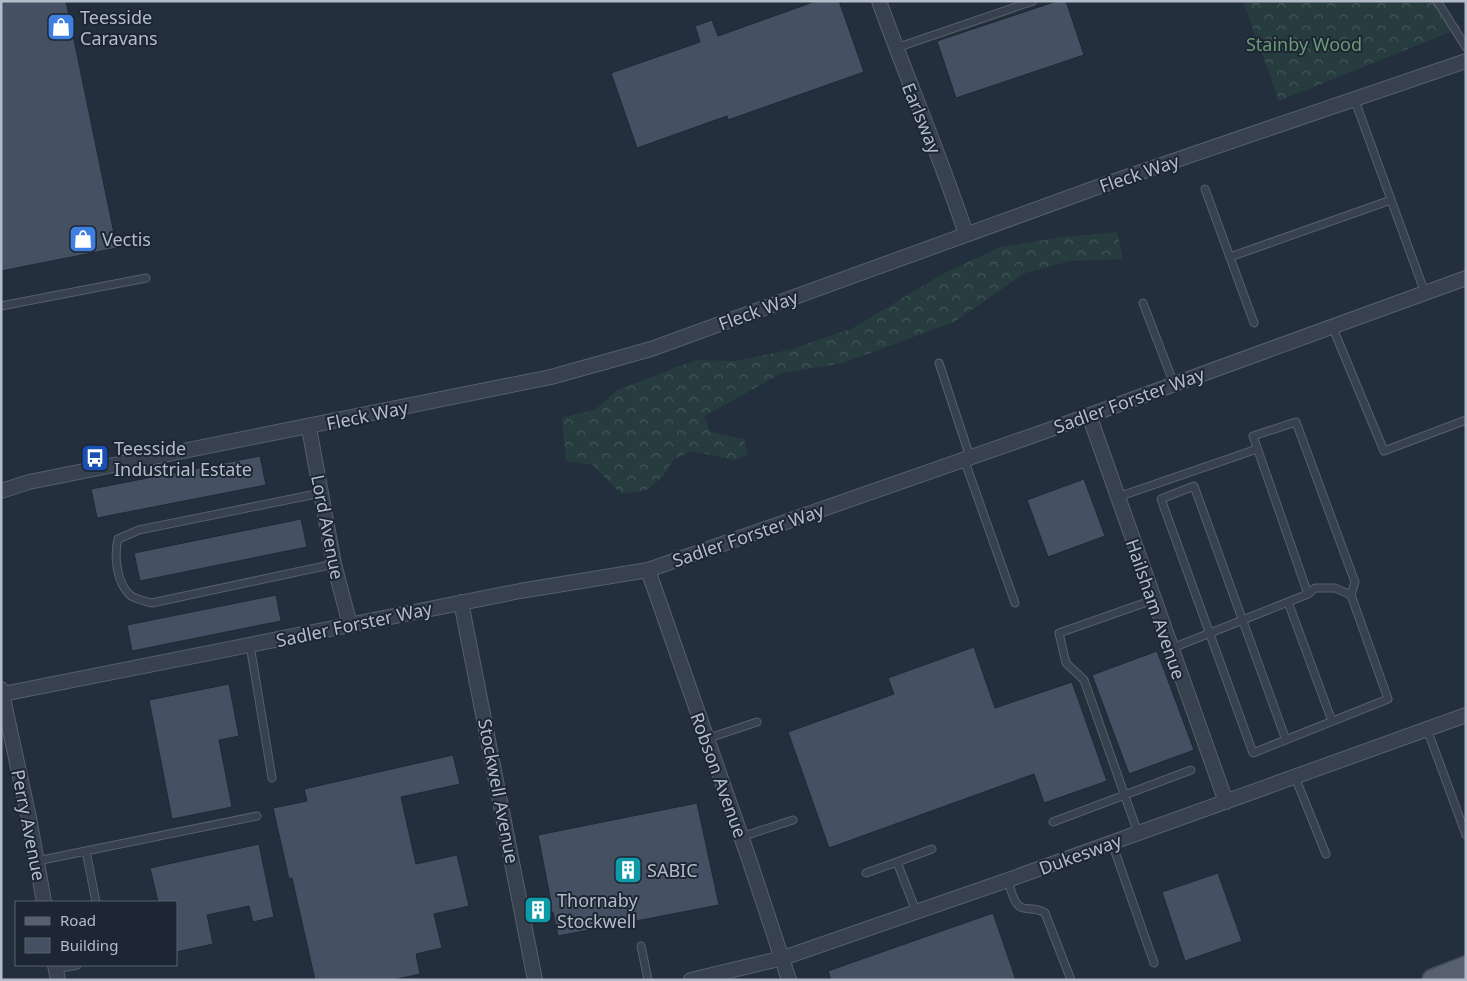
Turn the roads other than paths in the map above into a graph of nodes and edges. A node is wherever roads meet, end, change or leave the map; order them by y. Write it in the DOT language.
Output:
graph roads {
  1 [pos="879,1"];
  2 [pos="1034,1"];
  3 [pos="1437,1"];
  4 [pos="1466,47"];
  5 [pos="896,48"];
  6 [pos="1466,61"];
  7 [pos="1354,98"];
  8 [pos="1205,189"];
  9 [pos="1391,200"];
  10 [pos="966,234"];
  11 [pos="1230,257"];
  12 [pos="146,278"];
  13 [pos="1466,278"];
  14 [pos="1425,293"];
  15 [pos="1144,303"];
  16 [pos="1,306"];
  17 [pos="1254,323"];
  18 [pos="1332,326"];
  19 [pos="939,363"];
  20 [pos="1174,384"];
  21 [pos="1088,415"];
  22 [pos="1466,420"];
  23 [pos="309,428"];
  24 [pos="1258,449"];
  25 [pos="967,458"];
  26 [pos="1,481"];
  27 [pos="28,482"];
  28 [pos="1,491"];
  29 [pos="321,493"];
  30 [pos="1117,498"];
  31 [pos="334,564"];
  32 [pos="648,570"];
  33 [pos="1308,594"];
  34 [pos="1351,595"];
  35 [pos="1153,600"];
  36 [pos="460,602"];
  37 [pos="1288,602"];
  38 [pos="1016,603"];
  39 [pos="1242,622"];
  40 [pos="350,625"];
  41 [pos="1210,634"];
  42 [pos="250,645"];
  43 [pos="1170,650"];
  44 [pos="2,691"];
  45 [pos="1466,715"];
  46 [pos="757,722"];
  47 [pos="1332,722"];
  48 [pos="1427,729"];
  49 [pos="706,739"];
  50 [pos="1286,740"];
  51 [pos="1191,770"];
  52 [pos="1295,777"];
  53 [pos="272,778"];
  54 [pos="1124,796"];
  55 [pos="1226,802"];
  56 [pos="257,816"];
  57 [pos="793,820"];
  58 [pos="1053,822"];
  59 [pos="1138,833"];
  60 [pos="1466,835"];
  61 [pos="741,837"];
  62 [pos="1112,843"];
  63 [pos="932,849"];
  64 [pos="86,850"];
  65 [pos="1326,854"];
  66 [pos="36,861"];
  67 [pos="897,862"];
  68 [pos="866,872"];
  69 [pos="1008,880"];
  70 [pos="44,901"];
  71 [pos="96,901"];
  72 [pos="916,911"];
  73 [pos="641,946"];
  74 [pos="783,958"];
  75 [pos="1154,963"];
  76 [pos="74,966"];
  77 [pos="1466,967"];
  78 [pos="56,971"];
  79 [pos="717,977"];
  80 [pos="535,980"];
  81 [pos="648,980"];
  82 [pos="691,980"];
  83 [pos="789,980"];
  84 [pos="1071,980"];
  85 [pos="1433,980"];
  1 -- 5 [label="street, Earlsway"];
  2 -- 5 [label="lane"];
  3 -- 4 [label="lane"];
  5 -- 10 [label="street, Earlsway"];
  6 -- 7 [label="street, Fleck Way"];
  7 -- 9 [label="lane"];
  7 -- 10 [label="street, Fleck Way"];
  8 -- 11 [label="lane"];
  9 -- 11 [label="lane"];
  9 -- 14 [label="lane"];
  10 -- 23 [label="street, Fleck Way"];
  11 -- 17 [label="lane"];
  12 -- 16 [label="lane"];
  13 -- 14 [label="street, Sadler Forster Way"];
  14 -- 18 [label="street, Sadler Forster Way"];
  15 -- 20 [label="lane"];
  18 -- 20 [label="street, Sadler Forster Way"];
  18 -- 22 [label="lane"];
  19 -- 25 [label="lane"];
  20 -- 21 [label="street, Sadler Forster Way"];
  21 -- 25 [label="street, Sadler Forster Way"];
  21 -- 30 [label="street, Hailsham Avenue"];
  23 -- 27 [label="street, Fleck Way"];
  23 -- 29 [label="street, Lord Avenue"];
  24 -- 30 [label="lane"];
  24 -- 33 [label="lane"];
  24 -- 34 [label="lane"];
  25 -- 32 [label="street, Sadler Forster Way"];
  25 -- 38 [label="lane"];
  26 -- 27 [label="street, Fleck Way"];
  27 -- 28 [label="street, Fleck Way"];
  29 -- 31 [label="street, Lord Avenue"];
  29 -- 31 [label="lane"];
  30 -- 35 [label="street, Hailsham Avenue"];
  31 -- 40 [label="street, Lord Avenue"];
  32 -- 36 [label="street, Sadler Forster Way"];
  32 -- 49 [label="street, Robson Avenue"];
  33 -- 34 [label="lane"];
  33 -- 37 [label="lane"];
  34 -- 47 [label="lane"];
  35 -- 43 [label="street, Hailsham Avenue"];
  35 -- 54 [label="lane"];
  36 -- 40 [label="street, Sadler Forster Way"];
  36 -- 80 [label="street, Stockwell Avenue"];
  37 -- 39 [label="lane"];
  37 -- 47 [label="lane"];
  39 -- 41 [label="lane"];
  39 -- 41 [label="lane"];
  39 -- 50 [label="lane"];
  40 -- 42 [label="street, Sadler Forster Way"];
  41 -- 43 [label="lane"];
  41 -- 50 [label="lane"];
  42 -- 44 [label="street, Sadler Forster Way"];
  42 -- 53 [label="lane"];
  43 -- 55 [label="street, Hailsham Avenue"];
  44 -- 66 [label="street, Perry Avenue"];
  45 -- 48 [label="street, Dukesway"];
  46 -- 49 [label="lane"];
  47 -- 50 [label="lane"];
  48 -- 52 [label="street, Dukesway"];
  48 -- 60 [label="lane"];
  49 -- 61 [label="street, Robson Avenue"];
  51 -- 54 [label="lane"];
  52 -- 55 [label="street, Dukesway"];
  52 -- 65 [label="lane"];
  54 -- 58 [label="lane"];
  54 -- 59 [label="lane"];
  55 -- 59 [label="street, Dukesway"];
  56 -- 64 [label="lane"];
  57 -- 61 [label="lane"];
  59 -- 62 [label="street, Dukesway"];
  61 -- 74 [label="street, Robson Avenue"];
  62 -- 69 [label="street, Dukesway"];
  62 -- 75 [label="lane"];
  63 -- 67 [label="lane"];
  64 -- 66 [label="lane"];
  64 -- 71 [label="lane"];
  66 -- 70 [label="street, Perry Avenue"];
  67 -- 68 [label="lane"];
  67 -- 72 [label="lane"];
  69 -- 72 [label="street, Dukesway"];
  69 -- 84 [label="lane"];
  72 -- 74 [label="street, Dukesway"];
  73 -- 81 [label="lane"];
  74 -- 79 [label="street, Dukesway"];
  74 -- 83 [label="street, Robson Avenue"];
  76 -- 78 [label="lane"];
  77 -- 85 [label="main road"];
  79 -- 82 [label="street, Dukesway"];
}
